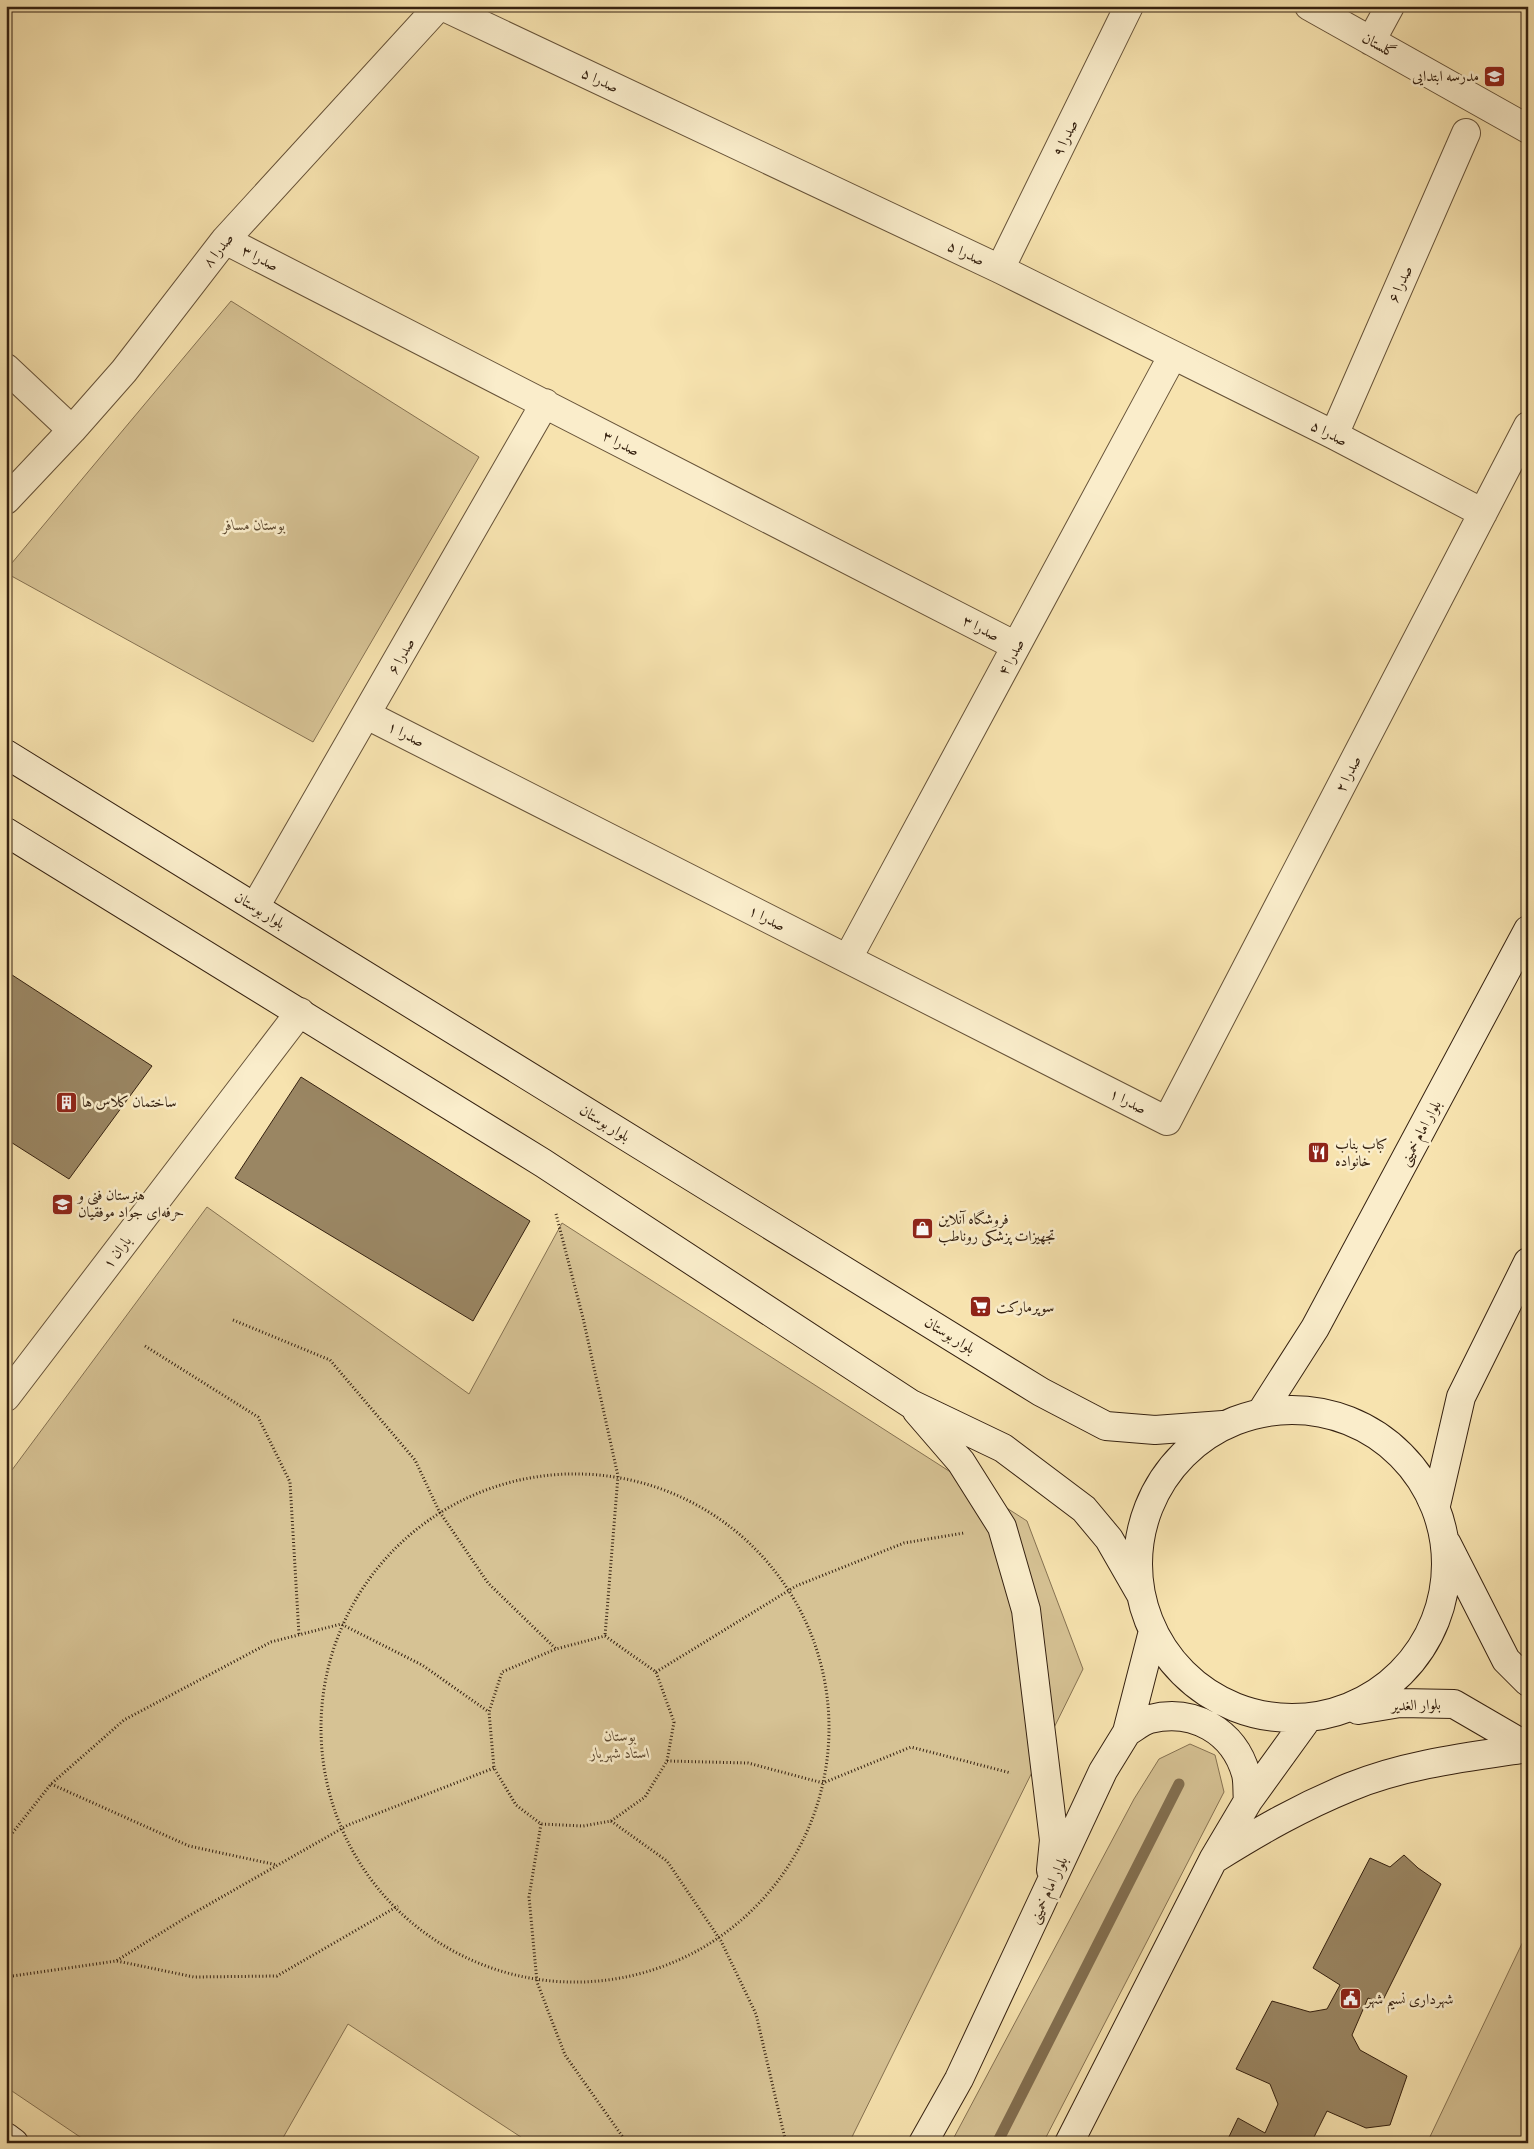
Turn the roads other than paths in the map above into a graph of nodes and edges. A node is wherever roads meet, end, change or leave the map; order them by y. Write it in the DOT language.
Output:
graph roads {
  1 [pos="441,6"];
  2 [pos="1129,6"];
  3 [pos="1309,6"];
  4 [pos="1390,6"];
  5 [pos="1371,41"];
  6 [pos="1528,129"];
  7 [pos="1466,133"];
  8 [pos="225,240"];
  9 [pos="1000,269"];
  10 [pos="1173,355"];
  11 [pos="6,368"];
  12 [pos="545,403"];
  13 [pos="1528,426"];
  14 [pos="72,430"];
  15 [pos="1334,435"];
  16 [pos="6,500"];
  17 [pos="1483,513"];
  18 [pos="1016,646"];
  19 [pos="367,714"];
  20 [pos="6,754"];
  21 [pos="6,832"];
  22 [pos="255,907"];
  23 [pos="1528,930"];
  24 [pos="848,958"];
  25 [pos="300,1012"];
  26 [pos="1167,1121"];
  27 [pos="1528,1262"];
  28 [pos="6,1397"];
  29 [pos="911,1404"];
  30 [pos="1262,1411"];
  31 [pos="1223,1425"];
  32 [pos="1436,1505"];
  33 [pos="1446,1542"];
  34 [pos="1140,1592"];
  35 [pos="1153,1631"];
  36 [pos="1528,1682"];
  37 [pos="1316,1717"];
  38 [pos="1127,1732"];
  39 [pos="1528,1748"];
  40 [pos="1248,1801"];
  41 [pos="1213,1860"];
  42 [pos="1048,1888"];
  43 [pos="6,2138"];
  44 [pos="14,2143"];
  45 [pos="923,2143"];
  46 [pos="1069,2143"];
  1 -- 8 [label="street, صدرا ۸"];
  1 -- 9 [label="street, صدرا ۵"];
  2 -- 9 [label="street, صدرا ۹"];
  3 -- 5 [label="street, گلستان"];
  4 -- 5 [label="street"];
  5 -- 6 [label="street, گلستان"];
  7 -- 15 [label="street, صدرا ۶"];
  8 -- 12 [label="street, صدرا ۳"];
  8 -- 14 [label="street, صدرا ۸"];
  9 -- 10 [label="street, صدرا ۵"];
  10 -- 15 [label="street, صدرا ۵"];
  10 -- 18 [label="street, صدرا ۴"];
  11 -- 14 [label="street"];
  12 -- 18 [label="street, صدرا ۳"];
  12 -- 19 [label="street, صدرا ۶"];
  13 -- 17 [label="street, صدرا ۲"];
  14 -- 16 [label="street, صدرا ۸"];
  15 -- 17 [label="street, صدرا ۵"];
  17 -- 26 [label="street, صدرا ۲"];
  18 -- 24 [label="street, صدرا ۴"];
  19 -- 22 [label="street, صدرا ۶"];
  19 -- 24 [label="street, صدرا ۱"];
  20 -- 22 [label="street, بلوار بوستان"];
  21 -- 25 [label="street"];
  22 -- 31 [label="street, بلوار بوستان"];
  23 -- 30 [label="street, بلوار امام خمینی"];
  24 -- 26 [label="street, صدرا ۱"];
  25 -- 28 [label="street, باران ۱"];
  25 -- 29 [label="street"];
  27 -- 32 [label="street"];
  29 -- 34 [label="street"];
  29 -- 42 [label="street"];
  30 -- 31 [label="street"];
  30 -- 32 [label="street"];
  31 -- 34 [label="street"];
  32 -- 33 [label="street"];
  33 -- 36 [label="street"];
  33 -- 37 [label="street"];
  34 -- 35 [label="street"];
  35 -- 37 [label="street"];
  35 -- 38 [label="street, بلوار امام خمینی"];
  37 -- 39 [label="street, بلوار الغدیر"];
  37 -- 40 [label="street"];
  38 -- 40 [label="street"];
  38 -- 42 [label="street, بلوار امام خمینی"];
  39 -- 41 [label="street"];
  40 -- 41 [label="street"];
  41 -- 46 [label="street"];
  42 -- 45 [label="street, بلوار امام خمینی"];
  43 -- 44 [label="street"];
}
